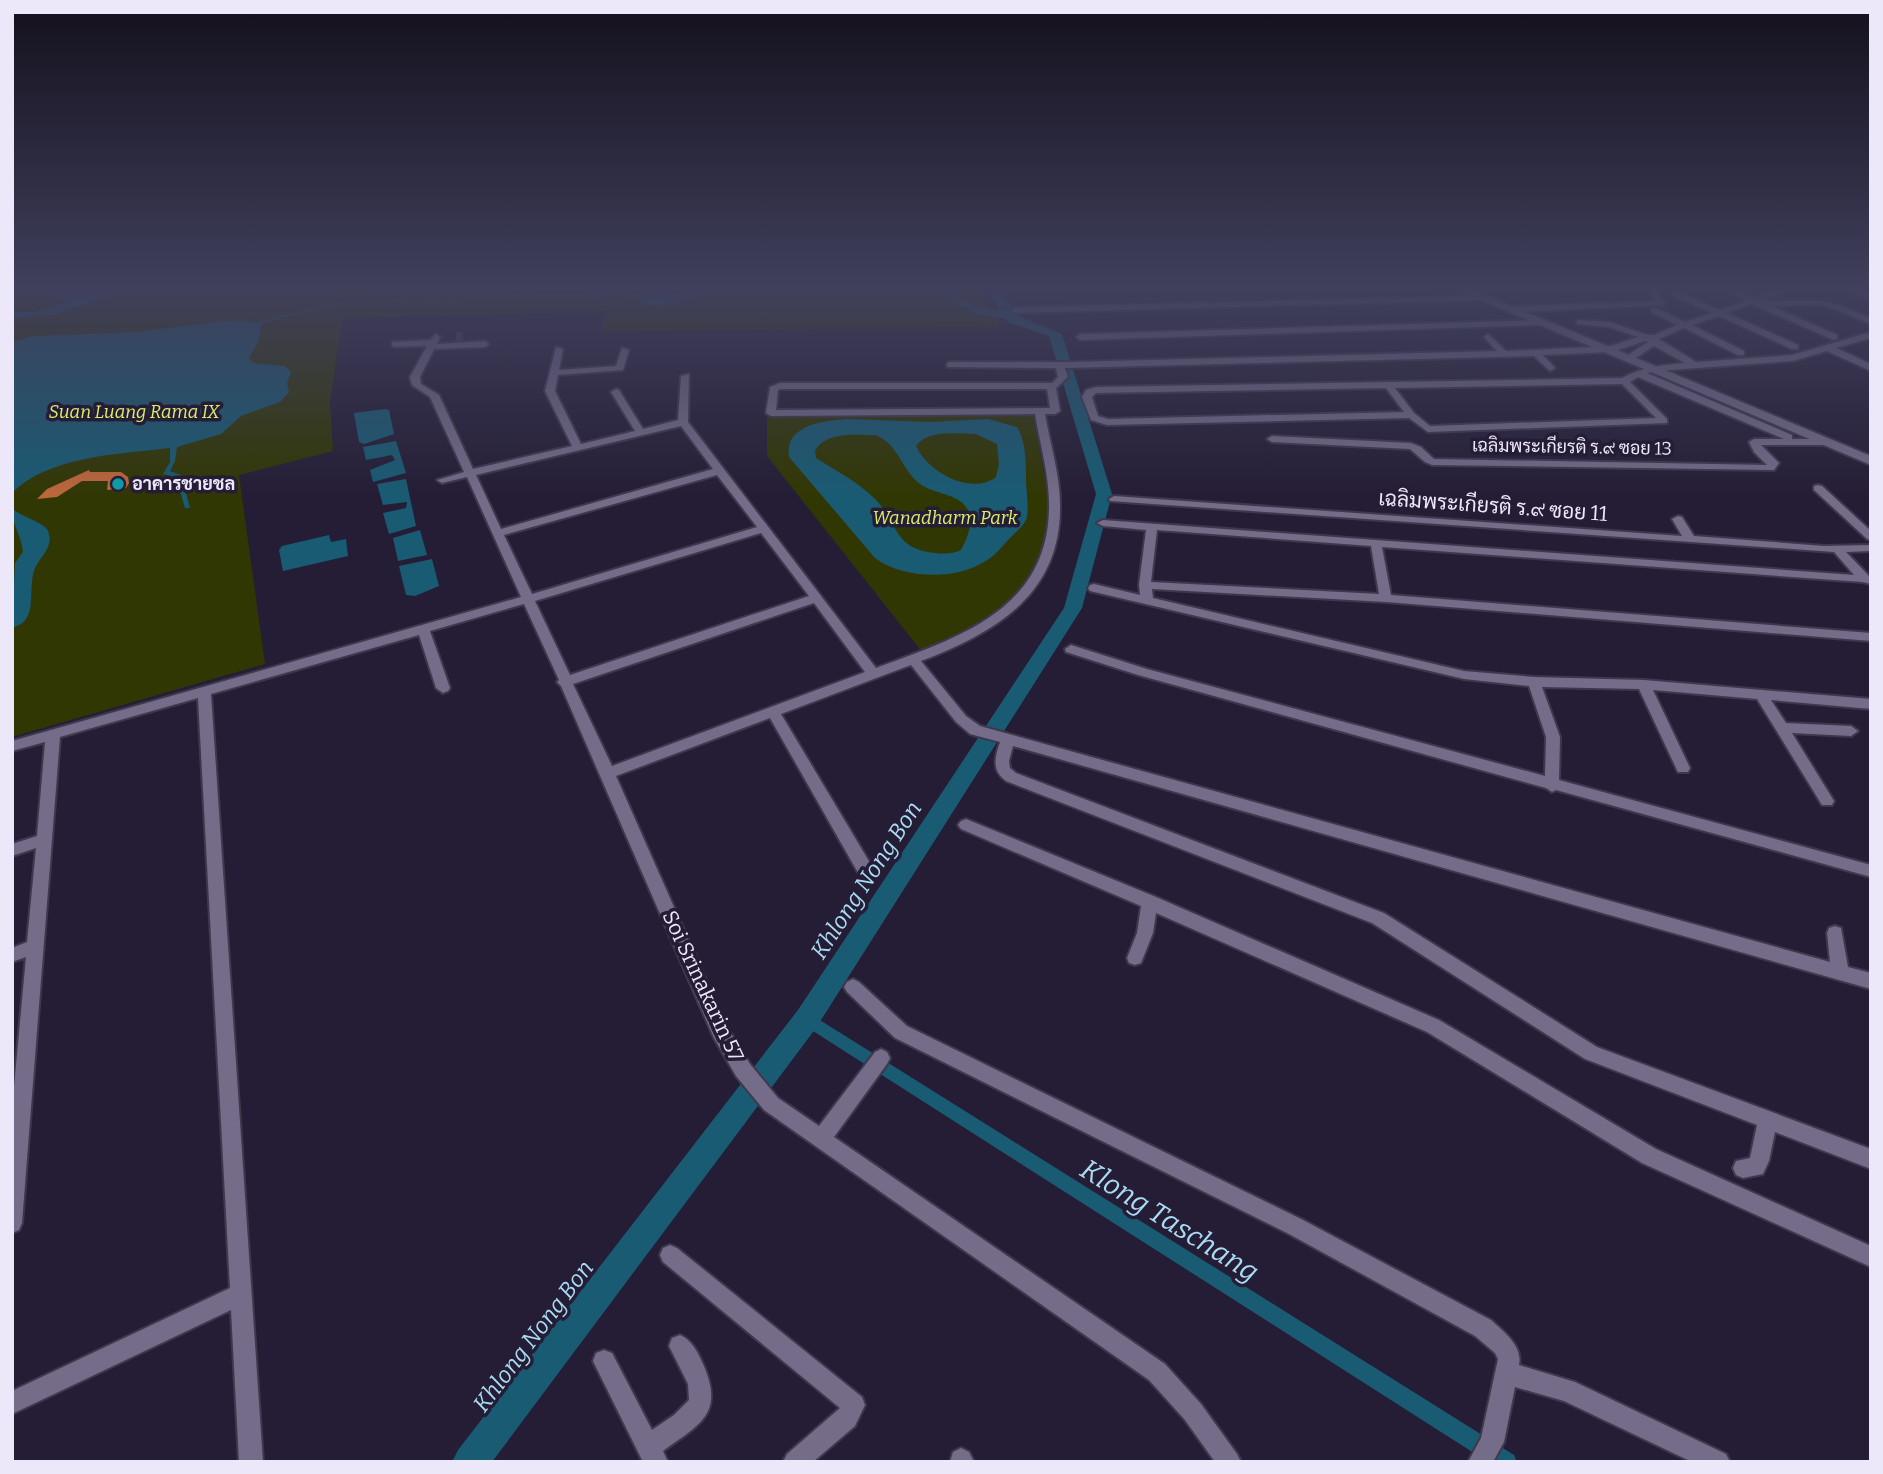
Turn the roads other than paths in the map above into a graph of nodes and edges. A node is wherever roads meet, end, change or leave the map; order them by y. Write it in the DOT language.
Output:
graph roads {
  1 [pos="426,359"];
  2 [pos="557,359"];
  3 [pos="623,359"];
  4 [pos="1313,359"];
  5 [pos="1544,359"];
  6 [pos="1631,359"];
  7 [pos="1635,359"];
  8 [pos="1684,359"];
  9 [pos="1782,359"];
  10 [pos="1851,359"];
  11 [pos="950,365"];
  12 [pos="1065,365"];
  13 [pos="1694,365"];
  14 [pos="1550,368"];
  15 [pos="1871,368"];
  16 [pos="1655,369"];
  17 [pos="554,373"];
  18 [pos="1638,373"];
  19 [pos="686,376"];
  20 [pos="1624,381"];
  21 [pos="926,385"];
  22 [pos="954,385"];
  23 [pos="984,385"];
  24 [pos="1014,385"];
  25 [pos="807,386"];
  26 [pos="834,386"];
  27 [pos="866,386"];
  28 [pos="894,386"];
  29 [pos="1051,386"];
  30 [pos="1390,387"];
  31 [pos="617,392"];
  32 [pos="1016,410"];
  33 [pos="1040,410"];
  34 [pos="894,411"];
  35 [pos="924,411"];
  36 [pos="954,411"];
  37 [pos="986,411"];
  38 [pos="804,412"];
  39 [pos="833,412"];
  40 [pos="863,412"];
  41 [pos="1411,415"];
  42 [pos="683,422"];
  43 [pos="641,433"];
  44 [pos="1272,439"];
  45 [pos="1795,440"];
  46 [pos="1825,442"];
  47 [pos="578,448"];
  48 [pos="1871,459"];
  49 [pos="719,471"];
  50 [pos="470,474"];
  51 [pos="442,480"];
  52 [pos="1818,488"];
  53 [pos="1114,499"];
  54 [pos="1678,519"];
  55 [pos="1103,523"];
  56 [pos="1152,527"];
  57 [pos="764,529"];
  58 [pos="498,533"];
  59 [pos="1871,537"];
  60 [pos="1690,539"];
  61 [pos="1376,544"];
  62 [pos="1836,548"];
  63 [pos="1871,548"];
  64 [pos="1868,582"];
  65 [pos="1144,584"];
  66 [pos="1094,588"];
  67 [pos="816,598"];
  68 [pos="1386,598"];
  69 [pos="529,599"];
  70 [pos="1147,600"];
  71 [pos="422,629"];
  72 [pos="1871,637"];
  73 [pos="1071,649"];
  74 [pos="913,659"];
  75 [pos="874,674"];
  76 [pos="564,682"];
  77 [pos="1535,682"];
  78 [pos="1644,685"];
  79 [pos="443,688"];
  80 [pos="204,692"];
  81 [pos="1761,695"];
  82 [pos="1871,704"];
  83 [pos="773,712"];
  84 [pos="1782,728"];
  85 [pos="1851,731"];
  86 [pos="52,735"];
  87 [pos="1007,741"];
  88 [pos="12,746"];
  89 [pos="1683,768"];
  90 [pos="607,773"];
  91 [pos="1552,786"];
  92 [pos="1826,801"];
  93 [pos="966,825"];
  94 [pos="43,840"];
  95 [pos="12,850"];
  96 [pos="1871,871"];
  97 [pos="867,873"];
  98 [pos="1150,902"];
  99 [pos="1835,933"];
  100 [pos="34,947"];
  101 [pos="12,955"];
  102 [pos="1135,958"];
  103 [pos="1840,973"];
  104 [pos="1871,981"];
  105 [pos="853,987"];
  106 [pos="875,1066"];
  107 [pos="19,1068"];
  108 [pos="1768,1121"];
  109 [pos="821,1139"];
  110 [pos="1871,1160"];
  111 [pos="1743,1168"];
  112 [pos="12,1220"];
  113 [pos="670,1255"];
  114 [pos="1871,1257"];
  115 [pos="241,1294"];
  116 [pos="680,1346"];
  117 [pos="604,1362"];
  118 [pos="1506,1373"];
  119 [pos="12,1403"];
  120 [pos="1486,1452"];
  121 [pos="653,1454"];
  122 [pos="251,1462"];
  123 [pos="795,1462"];
  124 [pos="1229,1462"];
  125 [pos="1718,1462"];
  1 -- 50 [label="street, Soi Srinakarin 57"];
  2 -- 17 [label="street"];
  3 -- 17 [label="street"];
  4 -- 12 [label="street"];
  5 -- 14 [label="street"];
  6 -- 16 [label="main road"];
  7 -- 16 [label="main road"];
  8 -- 13 [label="street"];
  9 -- 13 [label="street"];
  10 -- 15 [label="street"];
  11 -- 12 [label="street"];
  12 -- 29 [label="street"];
  13 -- 16 [label="street"];
  16 -- 18 [label="street"];
  16 -- 46 [label="main road"];
  16 -- 48 [label="main road"];
  17 -- 47 [label="street"];
  18 -- 20 [label="street"];
  18 -- 45 [label="street"];
  19 -- 42 [label="street"];
  20 -- 30 [label="street"];
  20 -- 41 [label="street"];
  21 -- 22 [label="street"];
  21 -- 28 [label="street"];
  21 -- 35 [label="street"];
  22 -- 23 [label="street"];
  22 -- 36 [label="street"];
  23 -- 24 [label="street"];
  23 -- 37 [label="street"];
  24 -- 29 [label="street"];
  24 -- 32 [label="street"];
  25 -- 26 [label="street"];
  25 -- 38 [label="street"];
  25 -- 38 [label="street"];
  26 -- 27 [label="street"];
  26 -- 39 [label="street"];
  27 -- 28 [label="street"];
  27 -- 40 [label="street"];
  28 -- 34 [label="street"];
  29 -- 33 [label="street"];
  30 -- 41 [label="street"];
  30 -- 41 [label="street"];
  31 -- 43 [label="street"];
  32 -- 33 [label="street"];
  32 -- 37 [label="street"];
  33 -- 74 [label="street"];
  34 -- 35 [label="street"];
  34 -- 40 [label="street"];
  35 -- 36 [label="street"];
  36 -- 37 [label="street"];
  38 -- 39 [label="street"];
  39 -- 40 [label="street"];
  42 -- 43 [label="street"];
  42 -- 49 [label="street"];
  43 -- 47 [label="street"];
  44 -- 45 [label="street, เฉลิมพระเกียรติ ร.๙ ซอย 13"];
  45 -- 46 [label="street, เฉลิมพระเกียรติ ร.๙ ซอย 13"];
  46 -- 48 [label="main road"];
  47 -- 50 [label="street"];
  49 -- 57 [label="street"];
  49 -- 58 [label="street"];
  50 -- 51 [label="street"];
  50 -- 58 [label="street, Soi Srinakarin 57"];
  52 -- 59 [label="street"];
  53 -- 60 [label="street, เฉลิมพระเกียรติ ร.๙ ซอย 11"];
  54 -- 60 [label="street"];
  55 -- 56 [label="street"];
  56 -- 61 [label="street"];
  56 -- 65 [label="street"];
  57 -- 67 [label="street"];
  57 -- 69 [label="street"];
  58 -- 69 [label="street, Soi Srinakarin 57"];
  60 -- 62 [label="street, เฉลิมพระเกียรติ ร.๙ ซอย 11"];
  61 -- 64 [label="street"];
  61 -- 68 [label="street"];
  62 -- 63 [label="street, เฉลิมพระเกียรติ ร.๙ ซอย 11"];
  62 -- 64 [label="street"];
  65 -- 68 [label="street"];
  65 -- 70 [label="street"];
  66 -- 70 [label="street"];
  67 -- 75 [label="street"];
  67 -- 76 [label="street"];
  68 -- 72 [label="street"];
  69 -- 71 [label="street"];
  69 -- 76 [label="street, Soi Srinakarin 57"];
  70 -- 77 [label="street"];
  71 -- 79 [label="street"];
  71 -- 80 [label="street"];
  73 -- 91 [label="street"];
  74 -- 75 [label="street"];
  74 -- 87 [label="street"];
  75 -- 83 [label="street"];
  76 -- 90 [label="street, Soi Srinakarin 57"];
  77 -- 78 [label="street"];
  77 -- 91 [label="street"];
  78 -- 81 [label="street"];
  78 -- 89 [label="street"];
  80 -- 86 [label="street"];
  80 -- 115 [label="street"];
  81 -- 82 [label="street"];
  81 -- 84 [label="street"];
  83 -- 90 [label="street"];
  83 -- 97 [label="street"];
  84 -- 85 [label="street"];
  84 -- 92 [label="street"];
  86 -- 88 [label="street"];
  86 -- 94 [label="street"];
  87 -- 103 [label="street"];
  87 -- 108 [label="street"];
  90 -- 109 [label="street, Soi Srinakarin 57"];
  91 -- 96 [label="street"];
  93 -- 98 [label="street"];
  94 -- 95 [label="street"];
  94 -- 100 [label="street"];
  98 -- 102 [label="street"];
  98 -- 114 [label="street"];
  99 -- 103 [label="street"];
  100 -- 101 [label="street"];
  100 -- 107 [label="street"];
  103 -- 104 [label="street"];
  105 -- 118 [label="street"];
  106 -- 109 [label="street"];
  107 -- 112 [label="street"];
  108 -- 110 [label="street"];
  108 -- 111 [label="street"];
  109 -- 124 [label="street, Soi Srinakarin 57"];
  113 -- 123 [label="street"];
  115 -- 119 [label="street"];
  115 -- 122 [label="street"];
  116 -- 121 [label="street"];
  117 -- 121 [label="street"];
  118 -- 120 [label="street"];
  118 -- 125 [label="street"];
}
